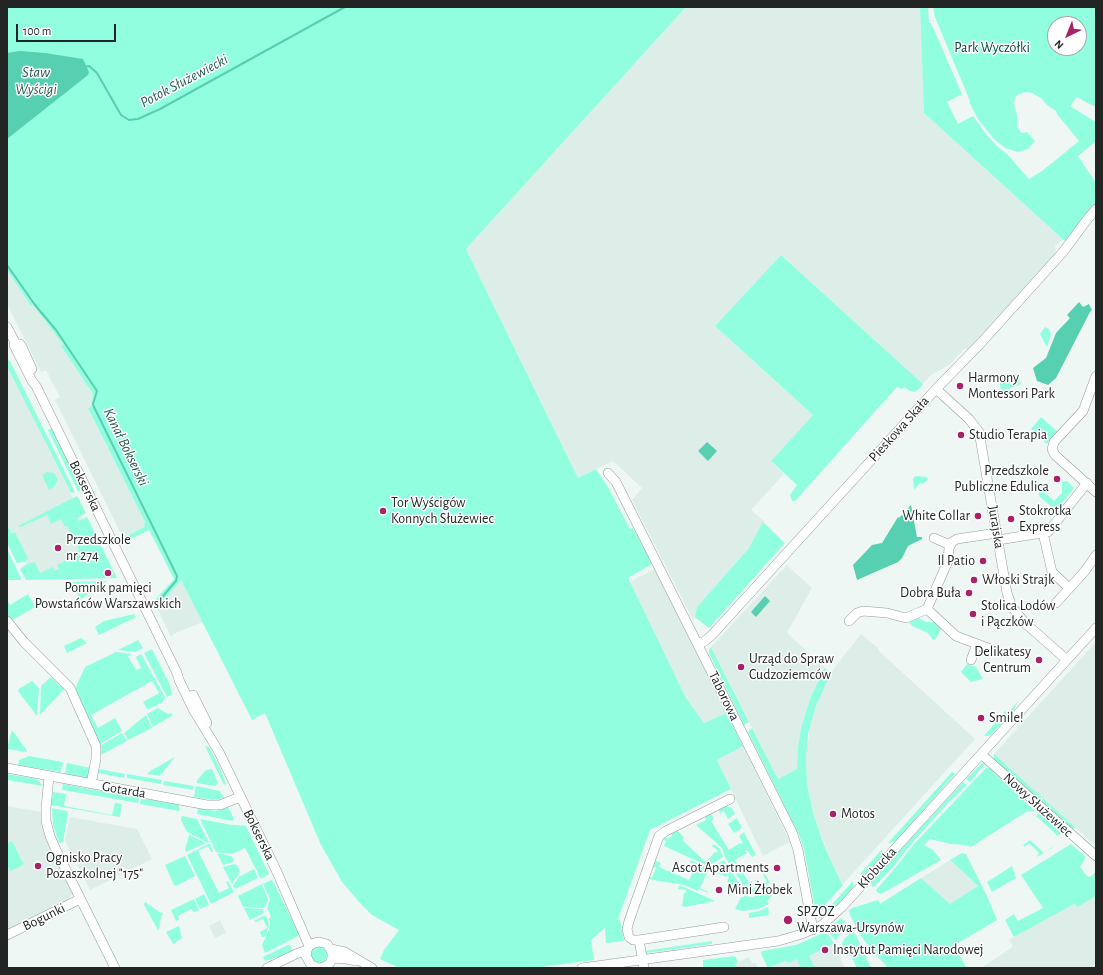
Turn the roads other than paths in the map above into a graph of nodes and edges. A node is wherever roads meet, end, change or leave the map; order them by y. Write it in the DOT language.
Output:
graph roads {
  1 [pos="1096,209"];
  2 [pos="7,327"];
  3 [pos="12,346"];
  4 [pos="1096,376"];
  5 [pos="936,389"];
  6 [pos="608,473"];
  7 [pos="1086,483"];
  8 [pos="1096,492"];
  9 [pos="1042,533"];
  10 [pos="997,536"];
  11 [pos="934,538"];
  12 [pos="950,545"];
  13 [pos="1096,555"];
  14 [pos="1070,588"];
  15 [pos="1056,603"];
  16 [pos="927,609"];
  17 [pos="7,621"];
  18 [pos="849,621"];
  19 [pos="1096,628"];
  20 [pos="698,644"];
  21 [pos="977,644"];
  22 [pos="993,650"];
  23 [pos="971,660"];
  24 [pos="1067,660"];
  25 [pos="981,754"];
  26 [pos="7,768"];
  27 [pos="49,776"];
  28 [pos="91,784"];
  29 [pos="240,797"];
  30 [pos="730,799"];
  31 [pos="1096,856"];
  32 [pos="80,899"];
  33 [pos="724,927"];
  34 [pos="812,930"];
  35 [pos="7,935"];
  36 [pos="639,940"];
  37 [pos="310,949"];
  38 [pos="326,963"];
  39 [pos="643,964"];
  40 [pos="115,968"];
  41 [pos="267,968"];
  42 [pos="372,968"];
  43 [pos="582,968"];
  1 -- 5 [label="street, Pieskowa Skała"];
  2 -- 3 [label="street, Bokserska"];
  3 -- 29 [label="street, Bokserska"];
  4 -- 7 [label="street"];
  5 -- 10 [label="street, Jurajska"];
  5 -- 20 [label="street, Pieskowa Skała"];
  6 -- 20 [label="street, Taborowa"];
  7 -- 8 [label="street"];
  7 -- 9 [label="street"];
  9 -- 10 [label="street"];
  9 -- 14 [label="street"];
  10 -- 12 [label="street"];
  10 -- 24 [label="street, Jurajska"];
  11 -- 12 [label="street"];
  12 -- 16 [label="street"];
  13 -- 14 [label="street"];
  14 -- 15 [label="street"];
  16 -- 18 [label="street"];
  16 -- 21 [label="street"];
  17 -- 28 [label="street"];
  19 -- 24 [label="street, Kłobucka"];
  20 -- 34 [label="street, Taborowa"];
  21 -- 22 [label="street"];
  21 -- 23 [label="street"];
  24 -- 25 [label="street, Kłobucka"];
  25 -- 31 [label="street, Nowy Służewiec"];
  25 -- 34 [label="street, Kłobucka"];
  26 -- 27 [label="street, Gotarda"];
  27 -- 28 [label="street, Gotarda"];
  27 -- 32 [label="street"];
  28 -- 29 [label="street, Gotarda"];
  29 -- 37 [label="street, Bokserska"];
  30 -- 36 [label="street"];
  32 -- 35 [label="street, Bogunki"];
  32 -- 40 [label="street"];
  33 -- 36 [label="street"];
  34 -- 39 [label="street, Kłobucka"];
  36 -- 39 [label="street"];
  37 -- 38 [label="street"];
  37 -- 38 [label="street"];
  37 -- 41 [label="street"];
  38 -- 42 [label="street"];
  39 -- 43 [label="street, Kłobucka"];
}
